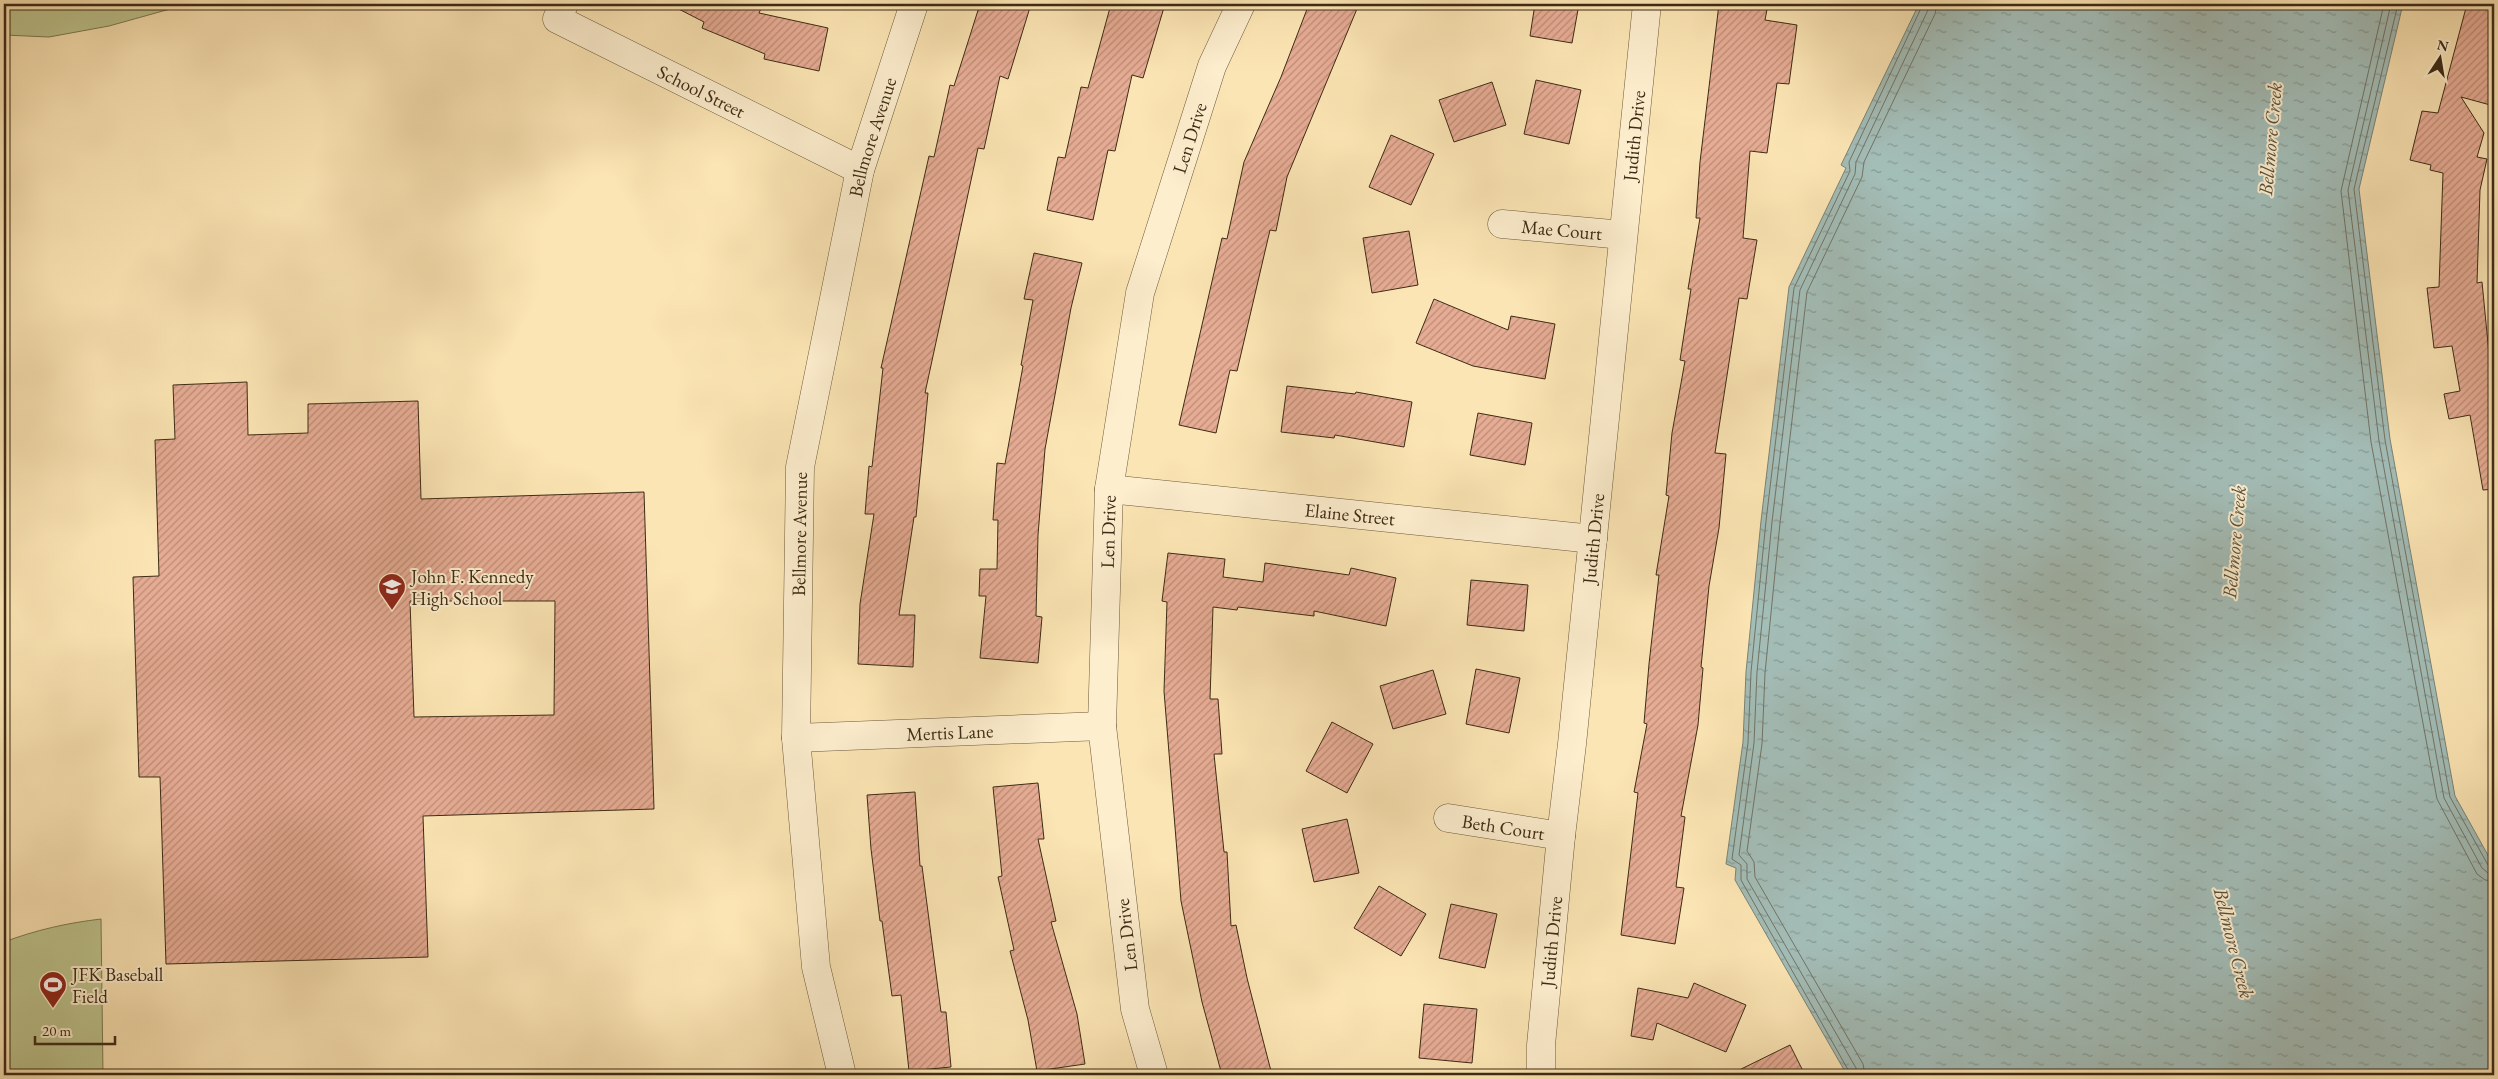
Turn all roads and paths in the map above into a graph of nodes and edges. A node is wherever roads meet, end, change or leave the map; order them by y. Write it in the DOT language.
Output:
graph roads {
  1 [pos="564,4"];
  2 [pos="914,4"];
  3 [pos="1241,4"];
  4 [pos="1647,4"];
  5 [pos="860,170"];
  6 [pos="1502,224"];
  7 [pos="1623,235"];
  8 [pos="1109,489"];
  9 [pos="1593,538"];
  10 [pos="1102,726"];
  11 [pos="796,738"];
  12 [pos="1448,818"];
  13 [pos="1561,836"];
  14 [pos="842,1075"];
  15 [pos="1154,1075"];
  16 [pos="1540,1075"];
  1 -- 5 [label="street, School Street"];
  2 -- 5 [label="street, Bellmore Avenue"];
  3 -- 8 [label="street, Len Drive"];
  4 -- 7 [label="street, Judith Drive"];
  5 -- 11 [label="street, Bellmore Avenue"];
  6 -- 7 [label="street, Mae Court"];
  7 -- 9 [label="street, Judith Drive"];
  8 -- 9 [label="street, Elaine Street"];
  8 -- 10 [label="street, Len Drive"];
  9 -- 13 [label="street, Judith Drive"];
  10 -- 11 [label="street, Mertis Lane"];
  10 -- 15 [label="street, Len Drive"];
  11 -- 14 [label="street, Bellmore Avenue"];
  12 -- 13 [label="street, Beth Court"];
  13 -- 16 [label="street, Judith Drive"];
}
